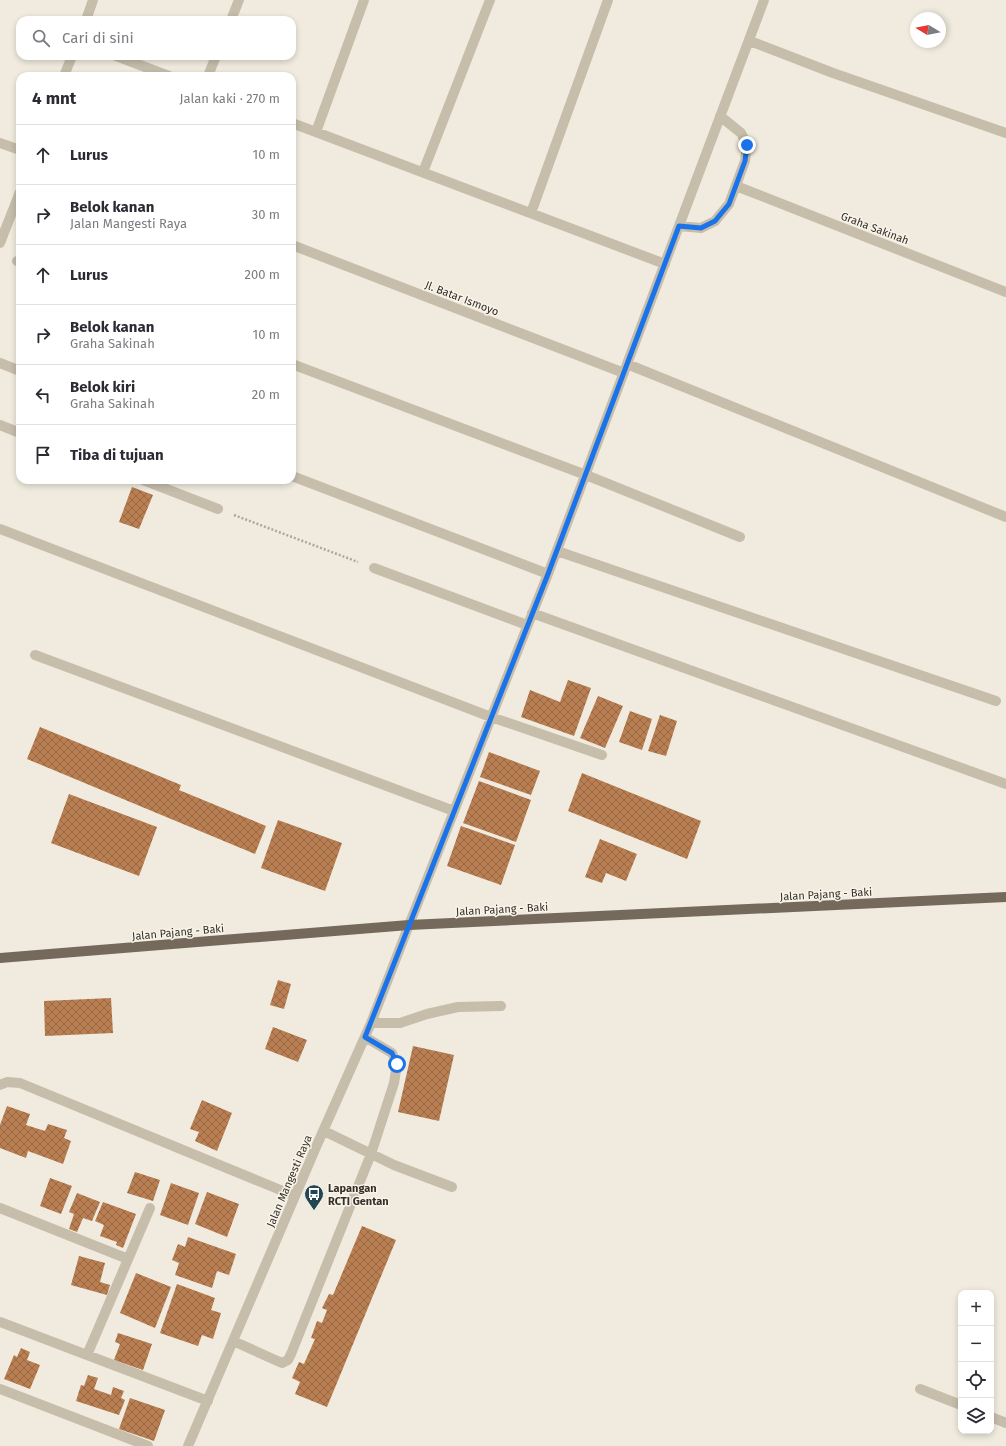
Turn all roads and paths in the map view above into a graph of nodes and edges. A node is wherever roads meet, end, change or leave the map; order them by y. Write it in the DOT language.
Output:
graph roads {
  1 [pos="93,0"];
  2 [pos="239,0"];
  3 [pos="364,0"];
  4 [pos="490,0"];
  5 [pos="608,0"];
  6 [pos="764,0"];
  7 [pos="87,16"];
  8 [pos="233,16"];
  9 [pos="750,41"];
  10 [pos="70,60"];
  11 [pos="127,60"];
  12 [pos="214,60"];
  13 [pos="66,72"];
  14 [pos="158,72"];
  15 [pos="210,72"];
  16 [pos="720,116"];
  17 [pos="296,124"];
  18 [pos="316,132"];
  19 [pos="1006,133"];
  20 [pos="0,143"];
  21 [pos="16,149"];
  22 [pos="423,172"];
  23 [pos="736,186"];
  24 [pos="16,202"];
  25 [pos="531,213"];
  26 [pos="679,226"];
  27 [pos="0,243"];
  28 [pos="296,246"];
  29 [pos="665,264"];
  30 [pos="1006,292"];
  31 [pos="0,363"];
  32 [pos="296,366"];
  33 [pos="16,369"];
  34 [pos="626,369"];
  35 [pos="0,425"];
  36 [pos="16,431"];
  37 [pos="586,475"];
  38 [pos="296,478"];
  39 [pos="153,484"];
  40 [pos="218,509"];
  41 [pos="1006,517"];
  42 [pos="0,529"];
  43 [pos="740,537"];
  44 [pos="556,551"];
  45 [pos="374,568"];
  46 [pos="548,574"];
  47 [pos="532,613"];
  48 [pos="527,625"];
  49 [pos="35,655"];
  50 [pos="996,701"];
  51 [pos="491,717"];
  52 [pos="602,755"];
  53 [pos="1006,784"];
  54 [pos="454,811"];
  55 [pos="1006,898"];
  56 [pos="408,925"];
  57 [pos="0,958"];
  58 [pos="501,1006"];
  59 [pos="372,1023"];
  60 [pos="365,1037"];
  61 [pos="0,1085"];
  62 [pos="324,1131"];
  63 [pos="371,1154"];
  64 [pos="452,1187"];
  65 [pos="295,1196"];
  66 [pos="0,1208"];
  67 [pos="150,1208"];
  68 [pos="128,1259"];
  69 [pos="0,1322"];
  70 [pos="233,1342"];
  71 [pos="87,1355"];
  72 [pos="0,1389"];
  73 [pos="920,1389"];
  74 [pos="208,1401"];
  75 [pos="958,1404"];
  76 [pos="994,1417"];
  77 [pos="1006,1423"];
  78 [pos="148,1446"];
  79 [pos="188,1446"];
  1 -- 7 [label="street"];
  2 -- 8 [label="street"];
  3 -- 18 [label="street"];
  4 -- 22 [label="street"];
  5 -- 25 [label="street"];
  6 -- 9 [label="street, Jalan Mangesti Raya"];
  9 -- 16 [label="street, Jalan Mangesti Raya"];
  9 -- 19 [label="street"];
  10 -- 13 [label="street"];
  11 -- 14 [label="street"];
  12 -- 15 [label="street"];
  16 -- 23 [label="street"];
  16 -- 26 [label="street, Jalan Mangesti Raya"];
  17 -- 18 [label="street"];
  18 -- 22 [label="street"];
  20 -- 21 [label="street"];
  22 -- 25 [label="street"];
  23 -- 26 [label="street"];
  23 -- 30 [label="street, Graha Sakinah"];
  24 -- 27 [label="street"];
  25 -- 29 [label="street"];
  26 -- 29 [label="street, Jalan Mangesti Raya"];
  28 -- 34 [label="street, Jl. Batar Ismoyo"];
  29 -- 34 [label="street, Jalan Mangesti Raya"];
  31 -- 33 [label="street"];
  32 -- 37 [label="street"];
  34 -- 37 [label="street, Jalan Mangesti Raya"];
  34 -- 41 [label="street, Jl. Batar Ismoyo"];
  35 -- 36 [label="street"];
  37 -- 43 [label="street"];
  37 -- 44 [label="street, Jalan Mangesti Raya"];
  38 -- 46 [label="street"];
  39 -- 40 [label="street"];
  40 -- 45 [label="path"];
  42 -- 51 [label="street"];
  44 -- 46 [label="street, Jalan Mangesti Raya"];
  44 -- 50 [label="street"];
  45 -- 48 [label="street"];
  46 -- 47 [label="street, Jalan Mangesti Raya"];
  47 -- 48 [label="street, Jalan Mangesti Raya"];
  47 -- 53 [label="street"];
  48 -- 51 [label="street, Jalan Mangesti Raya"];
  49 -- 54 [label="street"];
  51 -- 52 [label="street"];
  51 -- 54 [label="street, Jalan Mangesti Raya"];
  54 -- 56 [label="street, Jalan Mangesti Raya"];
  55 -- 56 [label="main road, Jalan Pajang - Baki"];
  56 -- 57 [label="main road, Jalan Pajang - Baki"];
  56 -- 59 [label="street, Jalan Mangesti Raya"];
  58 -- 59 [label="street"];
  59 -- 60 [label="street, Jalan Mangesti Raya"];
  60 -- 62 [label="street, Jalan Mangesti Raya"];
  60 -- 63 [label="street"];
  61 -- 65 [label="street"];
  62 -- 63 [label="street"];
  62 -- 65 [label="street, Jalan Mangesti Raya"];
  63 -- 64 [label="street"];
  63 -- 70 [label="street"];
  65 -- 70 [label="street, Jalan Mangesti Raya"];
  66 -- 68 [label="street"];
  67 -- 68 [label="street"];
  68 -- 71 [label="street"];
  69 -- 71 [label="street"];
  70 -- 74 [label="street, Jalan Mangesti Raya"];
  71 -- 74 [label="street"];
  72 -- 78 [label="street"];
  73 -- 75 [label="street"];
  74 -- 79 [label="street, Jalan Mangesti Raya"];
  76 -- 77 [label="street"];
}
